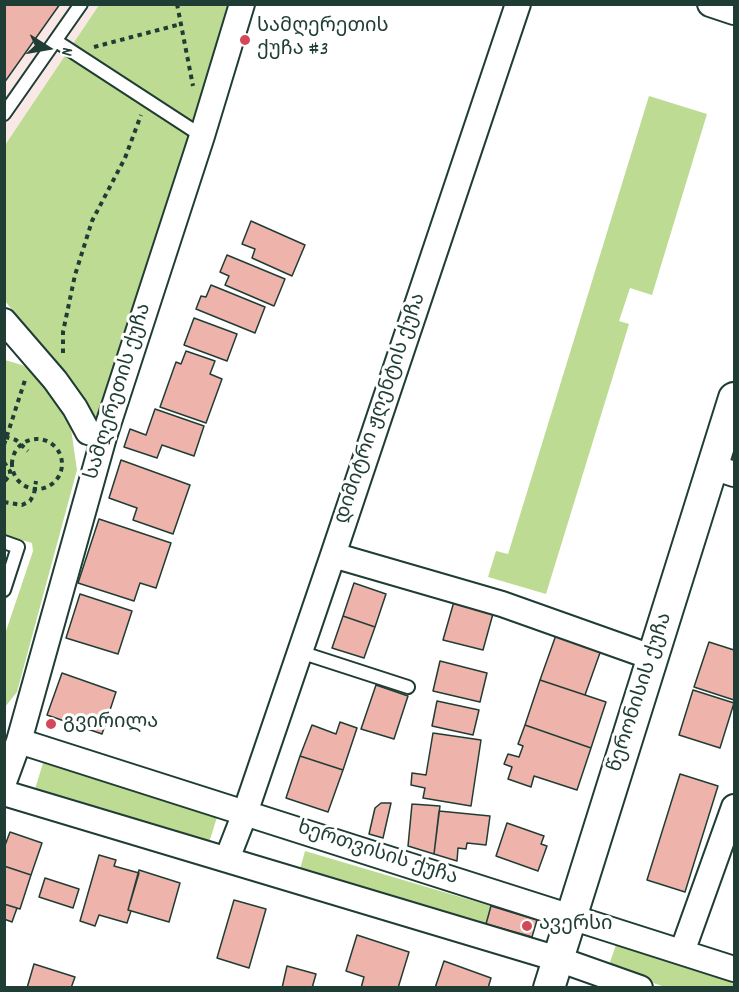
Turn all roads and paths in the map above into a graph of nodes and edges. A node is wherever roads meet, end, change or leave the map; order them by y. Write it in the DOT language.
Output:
graph roads {
  1 [pos="81,4"];
  2 [pos="177,4"];
  3 [pos="242,4"];
  4 [pos="518,4"];
  5 [pos="710,4"];
  6 [pos="735,12"];
  7 [pos="181,24"];
  8 [pos="56,41"];
  9 [pos="72,52"];
  10 [pos="194,91"];
  11 [pos="147,100"];
  12 [pos="4,114"];
  13 [pos="202,136"];
  14 [pos="4,321"];
  15 [pos="26,375"];
  16 [pos="65,393"];
  17 [pos="735,398"];
  18 [pos="6,437"];
  19 [pos="104,437"];
  20 [pos="22,444"];
  21 [pos="4,445"];
  22 [pos="28,451"];
  23 [pos="4,462"];
  24 [pos="11,467"];
  25 [pos="724,471"];
  26 [pos="36,481"];
  27 [pos="4,482"];
  28 [pos="35,489"];
  29 [pos="4,502"];
  30 [pos="4,542"];
  31 [pos="333,555"];
  32 [pos="4,590"];
  33 [pos="300,652"];
  34 [pos="654,658"];
  35 [pos="408,687"];
  36 [pos="19,741"];
  37 [pos="5,783"];
  38 [pos="735,807"];
  39 [pos="245,813"];
  40 [pos="227,859"];
  41 [pos="571,917"];
  42 [pos="682,952"];
  43 [pos="558,959"];
  44 [pos="735,969"];
  45 [pos="549,987"];
  46 [pos="640,987"];
  1 -- 8 [label="lane"];
  2 -- 7 [label="path"];
  3 -- 13 [label="street, სამღერეთის ქუჩა"];
  4 -- 31 [label="street, დიმიტრი ჟღენტის ქუჩა"];
  5 -- 6 [label="street"];
  7 -- 9 [label="path"];
  7 -- 10 [label="path"];
  8 -- 9 [label="lane"];
  8 -- 12 [label="lane"];
  9 -- 11 [label="lane"];
  11 -- 13 [label="lane"];
  11 -- 16 [label="path"];
  13 -- 19 [label="street, სამღერეთის ქუჩა"];
  14 -- 16 [label="street"];
  15 -- 18 [label="path"];
  16 -- 19 [label="street"];
  17 -- 25 [label="street, წერონისის ქუჩა"];
  18 -- 20 [label="path"];
  18 -- 21 [label="path"];
  19 -- 36 [label="street, სამღერეთის ქუჩა"];
  20 -- 22 [label="path"];
  20 -- 24 [label="path"];
  20 -- 28 [label="path"];
  23 -- 24 [label="path"];
  24 -- 27 [label="path"];
  24 -- 28 [label="path"];
  25 -- 34 [label="street, წერონისის ქუჩა"];
  26 -- 28 [label="path"];
  28 -- 29 [label="path"];
  30 -- 32 [label="lane"];
  31 -- 33 [label="street, დიმიტრი ჟღენტის ქუჩა"];
  31 -- 34 [label="street"];
  33 -- 35 [label="lane"];
  33 -- 39 [label="street, დიმიტრი ჟღენტის ქუჩა"];
  34 -- 41 [label="street, წერონისის ქუჩა"];
  36 -- 37 [label="street, სამღერეთის ქუჩა"];
  36 -- 39 [label="street, ხერთვისის ქუჩა"];
  37 -- 40 [label="street"];
  38 -- 42 [label="street"];
  39 -- 40 [label="street, დიმიტრი ჟღენტის ქუჩა"];
  39 -- 41 [label="street, ხერთვისის ქუჩა"];
  40 -- 43 [label="street"];
  41 -- 42 [label="street, ხერთვისის ქუჩა"];
  41 -- 43 [label="street, წერონისის ქუჩა"];
  42 -- 44 [label="street, ხერთვისის ქუჩა"];
  43 -- 45 [label="street, წერონისის ქუჩა"];
  43 -- 46 [label="street"];
}
